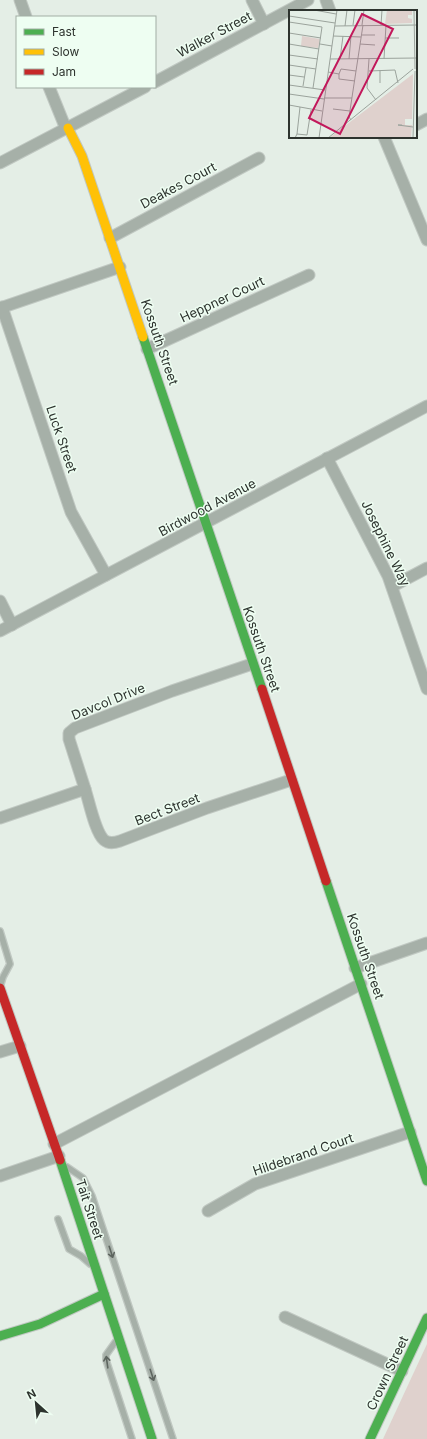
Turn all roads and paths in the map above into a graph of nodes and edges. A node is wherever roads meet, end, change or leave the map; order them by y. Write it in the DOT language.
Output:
graph roads {
  1 [pos="20,0"];
  2 [pos="252,0"];
  3 [pos="308,0"];
  4 [pos="326,0"];
  5 [pos="289,10"];
  6 [pos="290,10"];
  7 [pos="330,10"];
  8 [pos="26,16"];
  9 [pos="264,24"];
  10 [pos="156,81"];
  11 [pos="49,88"];
  12 [pos="143,88"];
  13 [pos="427,119"];
  14 [pos="417,124"];
  15 [pos="68,128"];
  16 [pos="387,138"];
  17 [pos="259,158"];
  18 [pos="0,163"];
  19 [pos="110,238"];
  20 [pos="427,240"];
  21 [pos="120,268"];
  22 [pos="309,275"];
  23 [pos="1,308"];
  24 [pos="147,349"];
  25 [pos="427,406"];
  26 [pos="327,458"];
  27 [pos="206,524"];
  28 [pos="427,568"];
  29 [pos="106,575"];
  30 [pos="393,586"];
  31 [pos="0,601"];
  32 [pos="12,625"];
  33 [pos="0,632"];
  34 [pos="252,664"];
  35 [pos="427,689"];
  36 [pos="291,780"];
  37 [pos="85,789"];
  38 [pos="0,818"];
  39 [pos="0,931"];
  40 [pos="427,943"];
  41 [pos="355,968"];
  42 [pos="361,984"];
  43 [pos="0,988"];
  44 [pos="20,1046"];
  45 [pos="0,1052"];
  46 [pos="410,1132"];
  47 [pos="54,1144"];
  48 [pos="59,1158"];
  49 [pos="0,1176"];
  50 [pos="427,1181"];
  51 [pos="208,1211"];
  52 [pos="58,1219"];
  53 [pos="96,1269"];
  54 [pos="104,1294"];
  55 [pos="285,1316"];
  56 [pos="427,1318"];
  57 [pos="0,1336"];
  58 [pos="117,1338"];
  59 [pos="402,1371"];
  60 [pos="132,1439"];
  61 [pos="152,1439"];
  62 [pos="173,1439"];
  63 [pos="370,1439"];
  1 -- 8 [label="street"];
  2 -- 9 [label="street"];
  3 -- 6 [label="street, Walker Street"];
  4 -- 7 [label="street"];
  5 -- 9 [label="street, Walker Street"];
  9 -- 10 [label="street, Walker Street"];
  11 -- 15 [label="street, Kossuth Street"];
  12 -- 15 [label="street"];
  13 -- 14 [label="street"];
  15 -- 18 [label="street"];
  15 -- 19 [label="street, Kossuth Street"];
  16 -- 20 [label="street"];
  17 -- 19 [label="street, Deakes Court"];
  19 -- 21 [label="street, Kossuth Street"];
  21 -- 23 [label="street"];
  21 -- 24 [label="street, Kossuth Street"];
  22 -- 24 [label="street, Heppner Court"];
  23 -- 29 [label="street, Luck Street"];
  24 -- 27 [label="street, Kossuth Street"];
  25 -- 26 [label="street, Birdwood Avenue"];
  26 -- 27 [label="street, Birdwood Avenue"];
  26 -- 30 [label="street, Josephine Way"];
  27 -- 29 [label="street, Birdwood Avenue"];
  27 -- 34 [label="street, Kossuth Street"];
  28 -- 30 [label="street"];
  29 -- 32 [label="street, Birdwood Avenue"];
  30 -- 35 [label="street, Josephine Way"];
  31 -- 32 [label="street"];
  32 -- 33 [label="street, Birdwood Avenue"];
  34 -- 36 [label="street, Kossuth Street"];
  34 -- 37 [label="street, Davcol Drive"];
  36 -- 37 [label="street, Bect Street"];
  36 -- 41 [label="street, Kossuth Street"];
  37 -- 38 [label="street"];
  39 -- 43 [label="lane"];
  40 -- 41 [label="street"];
  41 -- 42 [label="street, Kossuth Street"];
  42 -- 46 [label="street, Kossuth Street"];
  42 -- 47 [label="street"];
  43 -- 44 [label="street, Tait Street"];
  44 -- 45 [label="street"];
  44 -- 47 [label="street, Tait Street"];
  46 -- 50 [label="street, Kossuth Street"];
  46 -- 51 [label="street, Hildebrand Court"];
  47 -- 48 [label="street, Tait Street"];
  48 -- 49 [label="street"];
  48 -- 53 [label="street, Tait Street"];
  48 -- 62 [label="lane, one-way"];
  52 -- 53 [label="lane"];
  53 -- 54 [label="street, Tait Street"];
  54 -- 57 [label="street"];
  54 -- 58 [label="street, Tait Street"];
  55 -- 59 [label="street"];
  56 -- 59 [label="street, Crown Street"];
  60 -- 58 [label="lane, one-way"];
  58 -- 61 [label="street, Tait Street"];
  59 -- 63 [label="street, Crown Street"];
}
